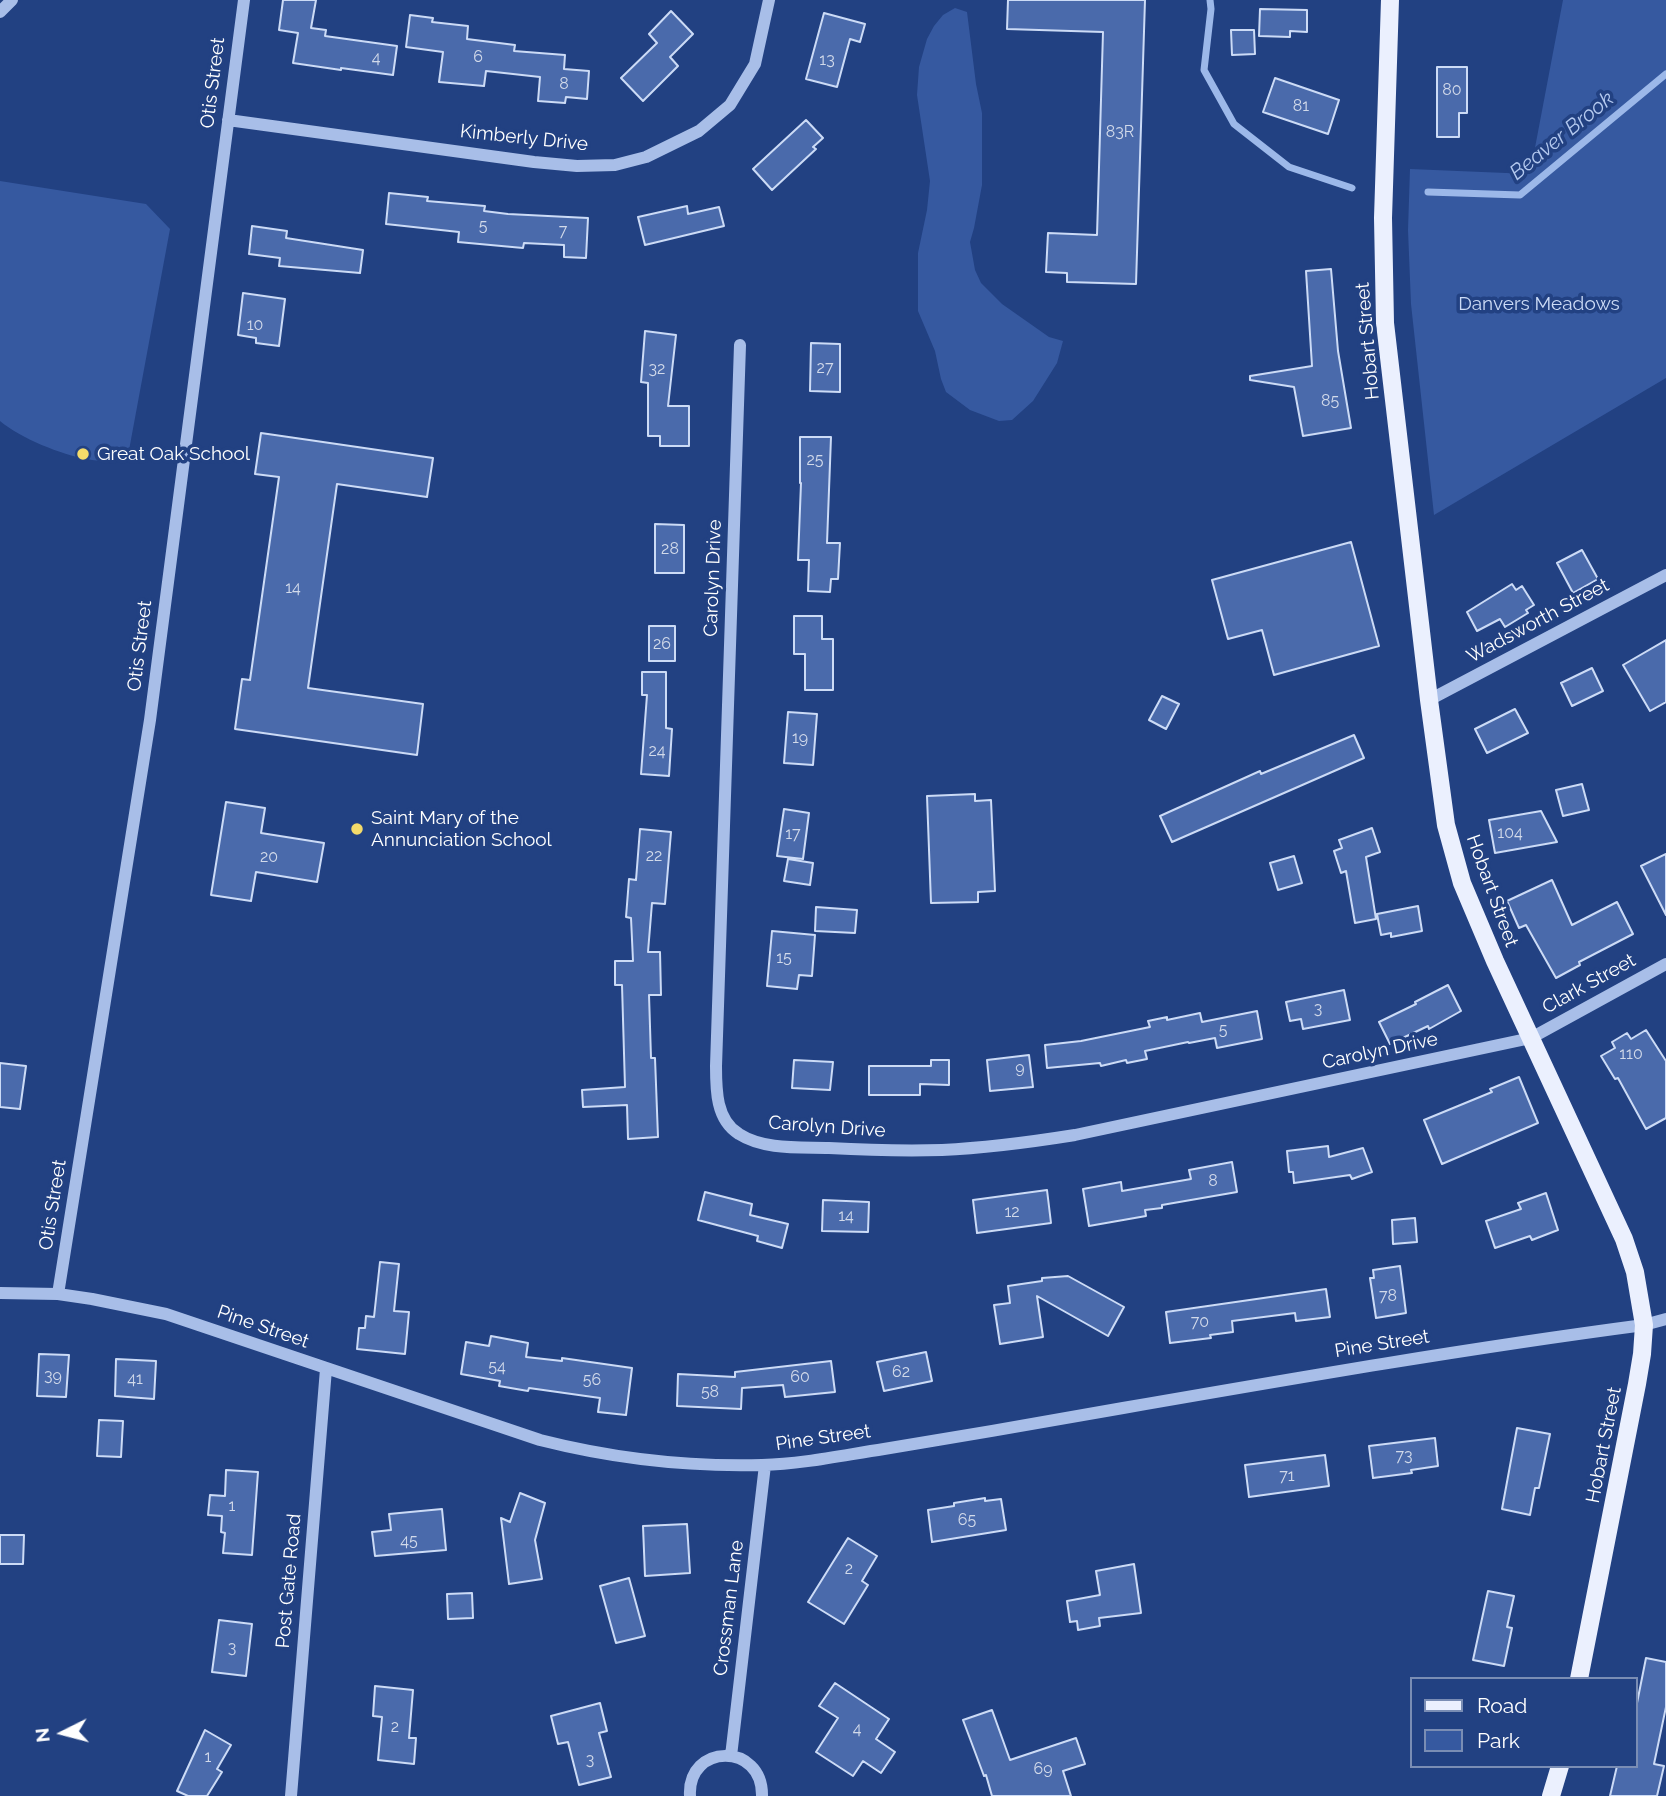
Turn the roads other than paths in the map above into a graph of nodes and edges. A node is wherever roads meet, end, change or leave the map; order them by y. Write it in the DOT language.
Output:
graph roads {
  1 [pos="12,0"];
  2 [pos="244,0"];
  3 [pos="769,0"];
  4 [pos="1390,0"];
  5 [pos="0,12"];
  6 [pos="228,120"];
  7 [pos="740,345"];
  8 [pos="1666,575"];
  9 [pos="1429,701"];
  10 [pos="1666,964"];
  11 [pos="1531,1038"];
  12 [pos="0,1293"];
  13 [pos="58,1294"];
  14 [pos="1666,1319"];
  15 [pos="1644,1325"];
  16 [pos="327,1369"];
  17 [pos="765,1465"];
  18 [pos="1579,1677"];
  19 [pos="730,1756"];
  20 [pos="1559,1768"];
  21 [pos="291,1796"];
  22 [pos="690,1796"];
  23 [pos="762,1796"];
  24 [pos="1551,1796"];
  1 -- 5 [label="street"];
  2 -- 6 [label="street, Otis Street"];
  3 -- 6 [label="street, Kimberly Drive"];
  4 -- 9 [label="main road, Hobart Street"];
  6 -- 13 [label="street, Otis Street"];
  7 -- 11 [label="street, Carolyn Drive"];
  8 -- 9 [label="street, Wadsworth Street"];
  9 -- 11 [label="main road, Hobart Street"];
  10 -- 11 [label="street, Clark Street"];
  11 -- 15 [label="main road, Hobart Street"];
  12 -- 13 [label="street, Pine Street"];
  13 -- 16 [label="street, Pine Street"];
  14 -- 15 [label="street, Pine Street"];
  15 -- 17 [label="street, Pine Street"];
  15 -- 18 [label="main road, Hobart Street"];
  16 -- 17 [label="street, Pine Street"];
  16 -- 21 [label="street, Post Gate Road"];
  17 -- 19 [label="street, Crossman Lane"];
  19 -- 22 [label="street"];
  19 -- 23 [label="street"];
  20 -- 24 [label="main road"];
}
